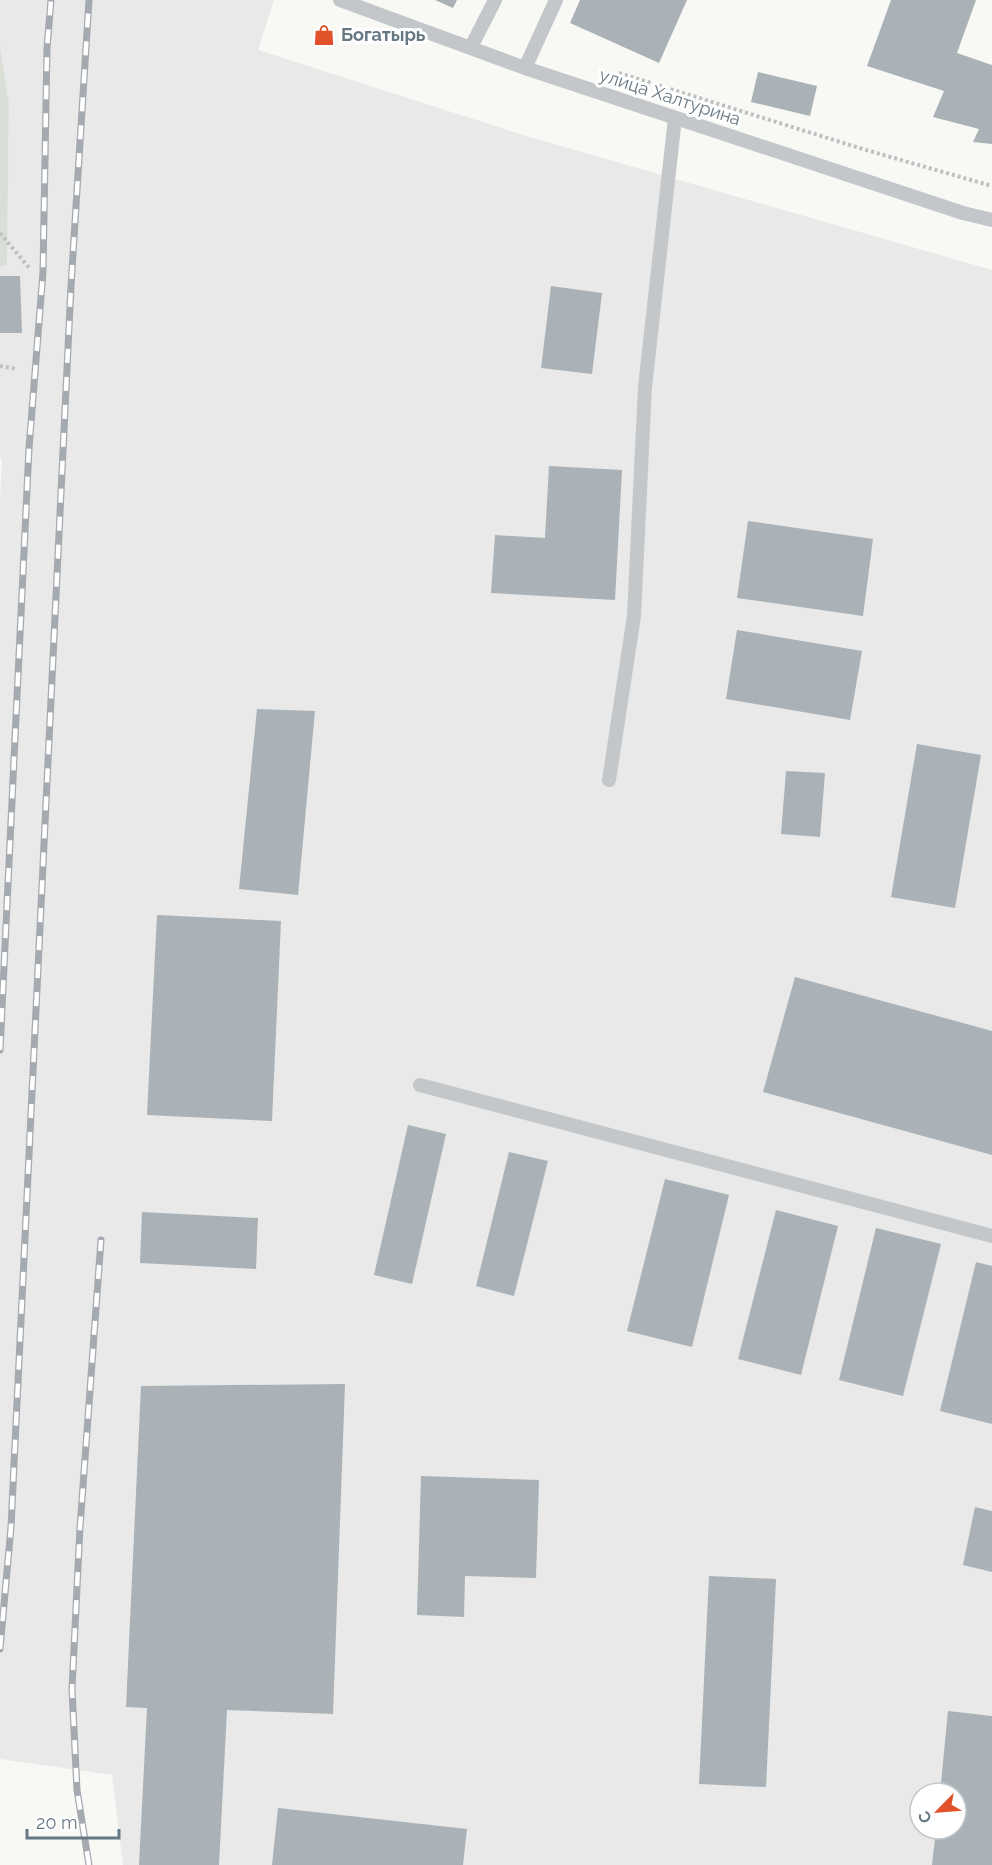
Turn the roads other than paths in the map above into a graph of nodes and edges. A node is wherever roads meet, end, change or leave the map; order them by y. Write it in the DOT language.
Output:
graph roads {
  1 [pos="340,0"];
  2 [pos="495,0"];
  3 [pos="556,0"];
  4 [pos="471,47"];
  5 [pos="525,68"];
  6 [pos="675,118"];
  7 [pos="992,220"];
  8 [pos="609,780"];
  9 [pos="420,1085"];
  10 [pos="992,1236"];
  1 -- 4 [label="lane, улица Халтурина"];
  2 -- 4 [label="lane"];
  3 -- 5 [label="lane"];
  4 -- 5 [label="lane, улица Халтурина"];
  5 -- 6 [label="lane, улица Халтурина"];
  6 -- 7 [label="lane, улица Халтурина"];
  6 -- 8 [label="lane"];
  9 -- 10 [label="lane"];
}
